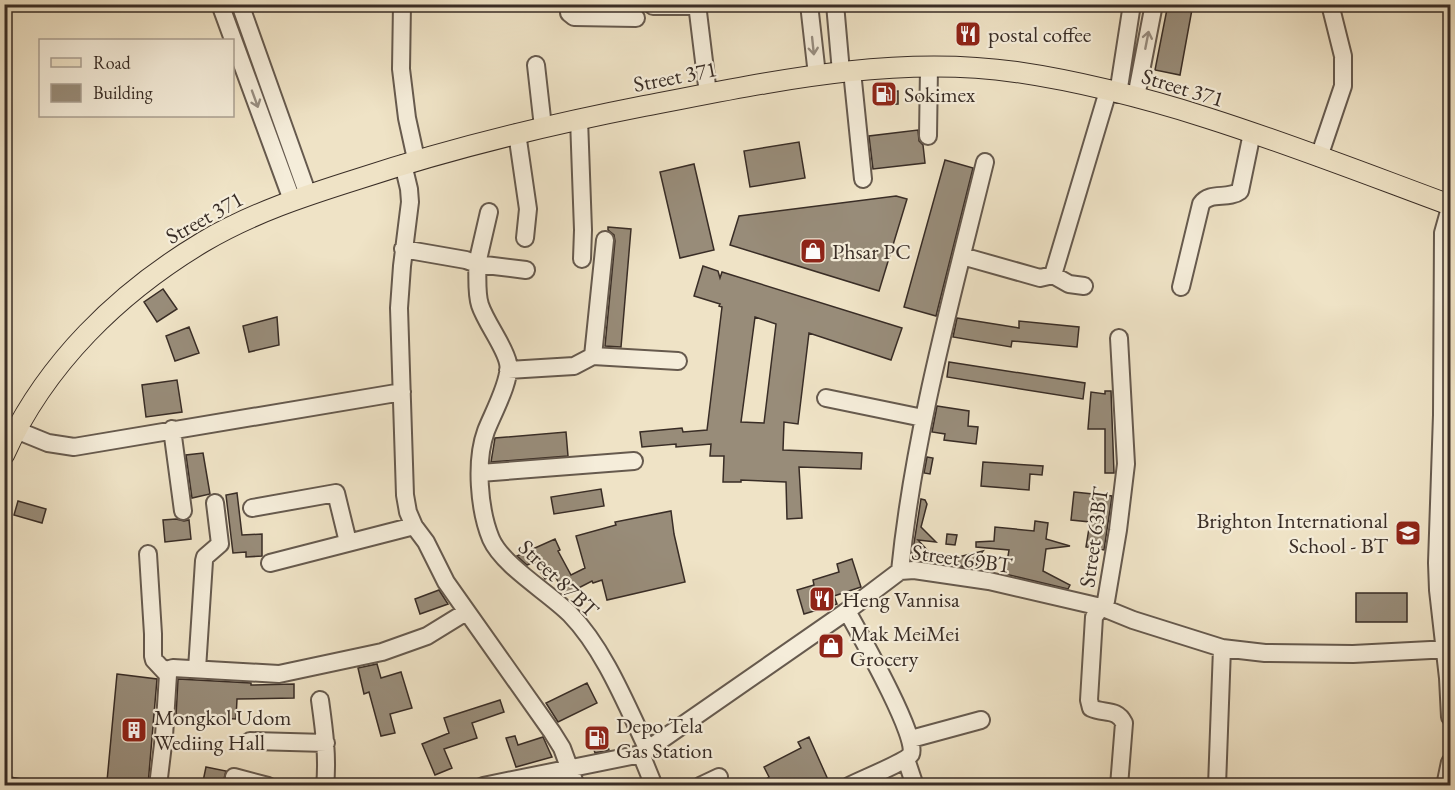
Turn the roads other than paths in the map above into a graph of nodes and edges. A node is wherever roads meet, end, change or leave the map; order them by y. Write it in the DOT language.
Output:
graph roads {
  1 [pos="220,4"];
  2 [pos="240,4"];
  3 [pos="402,4"];
  4 [pos="568,4"];
  5 [pos="809,4"];
  6 [pos="835,4"];
  7 [pos="1132,4"];
  8 [pos="1154,4"];
  9 [pos="1330,4"];
  10 [pos="697,5"];
  11 [pos="653,6"];
  12 [pos="636,18"];
  13 [pos="536,65"];
  14 [pos="929,67"];
  15 [pos="846,72"];
  16 [pos="817,75"];
  17 [pos="708,94"];
  18 [pos="1121,94"];
  19 [pos="579,119"];
  20 [pos="543,127"];
  21 [pos="276,131"];
  22 [pos="517,133"];
  23 [pos="1252,134"];
  24 [pos="928,136"];
  25 [pos="1319,157"];
  26 [pos="410,162"];
  27 [pos="985,162"];
  28 [pos="863,179"];
  29 [pos="300,197"];
  30 [pos="1450,206"];
  31 [pos="489,212"];
  32 [pos="525,238"];
  33 [pos="605,240"];
  34 [pos="404,249"];
  35 [pos="962,256"];
  36 [pos="582,259"];
  37 [pos="477,264"];
  38 [pos="526,270"];
  39 [pos="1053,275"];
  40 [pos="1084,286"];
  41 [pos="1181,287"];
  42 [pos="1446,316"];
  43 [pos="1119,338"];
  44 [pos="593,356"];
  45 [pos="678,361"];
  46 [pos="508,369"];
  47 [pos="402,392"];
  48 [pos="826,398"];
  49 [pos="1446,416"];
  50 [pos="923,418"];
  51 [pos="172,429"];
  52 [pos="16,430"];
  53 [pos="4,454"];
  54 [pos="634,461"];
  55 [pos="480,473"];
  56 [pos="216,503"];
  57 [pos="252,508"];
  58 [pos="183,511"];
  59 [pos="414,526"];
  60 [pos="348,542"];
  61 [pos="148,555"];
  62 [pos="270,563"];
  63 [pos="1444,565"];
  64 [pos="900,571"];
  65 [pos="1101,607"];
  66 [pos="847,611"];
  67 [pos="466,612"];
  68 [pos="1222,648"];
  69 [pos="1447,649"];
  70 [pos="197,669"];
  71 [pos="166,670"];
  72 [pos="320,700"];
  73 [pos="1450,717"];
  74 [pos="981,720"];
  75 [pos="910,739"];
  76 [pos="250,741"];
  77 [pos="326,743"];
  78 [pos="644,751"];
  79 [pos="906,759"];
  80 [pos="1450,762"];
  81 [pos="570,768"];
  82 [pos="234,777"];
  83 [pos="719,777"];
  84 [pos="158,786"];
  85 [pos="268,786"];
  86 [pos="325,786"];
  87 [pos="483,786"];
  88 [pos="576,786"];
  89 [pos="654,786"];
  90 [pos="700,786"];
  91 [pos="849,786"];
  92 [pos="915,786"];
  93 [pos="1119,786"];
  94 [pos="1217,786"];
  95 [pos="1445,786"];
  1 -- 21 [label="street, one-way"];
  2 -- 21 [label="street"];
  3 -- 26 [label="street"];
  4 -- 12 [label="street"];
  5 -- 16 [label="street, one-way"];
  6 -- 15 [label="street"];
  7 -- 18 [label="street"];
  18 -- 8 [label="street, one-way"];
  9 -- 25 [label="street"];
  10 -- 11 [label="street"];
  10 -- 17 [label="street"];
  13 -- 20 [label="street"];
  14 -- 15 [label="main road, Street 371"];
  14 -- 18 [label="main road, Street 371"];
  14 -- 24 [label="street"];
  15 -- 16 [label="main road, Street 371"];
  15 -- 28 [label="street"];
  16 -- 17 [label="main road, Street 371"];
  17 -- 19 [label="main road, Street 371"];
  18 -- 23 [label="main road, Street 371"];
  18 -- 39 [label="street"];
  19 -- 20 [label="main road, Street 371"];
  19 -- 36 [label="street"];
  20 -- 22 [label="main road, Street 371"];
  21 -- 29 [label="street"];
  22 -- 26 [label="main road, Street 371"];
  22 -- 32 [label="street"];
  23 -- 25 [label="main road, Street 371"];
  23 -- 41 [label="street"];
  25 -- 30 [label="main road, Street 371"];
  26 -- 29 [label="main road, Street 371"];
  26 -- 34 [label="street"];
  27 -- 35 [label="street"];
  29 -- 52 [label="main road, Street 371"];
  30 -- 42 [label="street"];
  31 -- 37 [label="street"];
  33 -- 44 [label="street"];
  34 -- 37 [label="street"];
  34 -- 47 [label="street"];
  35 -- 39 [label="street"];
  35 -- 50 [label="street"];
  37 -- 38 [label="street"];
  37 -- 46 [label="street"];
  39 -- 40 [label="street"];
  42 -- 49 [label="street"];
  43 -- 65 [label="street, Street 63BT"];
  44 -- 45 [label="street"];
  44 -- 46 [label="street"];
  46 -- 55 [label="street, Street 87BT"];
  47 -- 51 [label="street"];
  47 -- 59 [label="street"];
  48 -- 50 [label="street"];
  49 -- 63 [label="street"];
  50 -- 64 [label="street"];
  51 -- 52 [label="street"];
  51 -- 58 [label="street"];
  52 -- 53 [label="main road, Street 371"];
  54 -- 55 [label="street"];
  55 -- 78 [label="street, Street 87BT"];
  56 -- 70 [label="street"];
  57 -- 60 [label="street"];
  59 -- 60 [label="street"];
  59 -- 67 [label="street"];
  60 -- 62 [label="street"];
  61 -- 71 [label="street"];
  63 -- 69 [label="street"];
  64 -- 65 [label="street, Street 69BT"];
  64 -- 66 [label="street, Street 69BT"];
  65 -- 68 [label="street, Street 69BT"];
  65 -- 93 [label="street, Street 63BT"];
  66 -- 75 [label="street"];
  66 -- 78 [label="street, Street 69BT"];
  67 -- 70 [label="street"];
  67 -- 81 [label="street"];
  68 -- 69 [label="street, Street 69BT"];
  68 -- 94 [label="street"];
  69 -- 73 [label="street"];
  70 -- 71 [label="street"];
  71 -- 84 [label="street"];
  72 -- 77 [label="street"];
  74 -- 75 [label="street"];
  75 -- 79 [label="street"];
  76 -- 77 [label="street"];
  77 -- 86 [label="street"];
  78 -- 81 [label="street, Street 69BT"];
  78 -- 89 [label="street, Street 87BT"];
  79 -- 91 [label="street"];
  79 -- 92 [label="street"];
  80 -- 95 [label="street"];
  81 -- 87 [label="street, Street 69BT"];
  81 -- 88 [label="street"];
  82 -- 85 [label="street"];
  83 -- 90 [label="street"];
}
